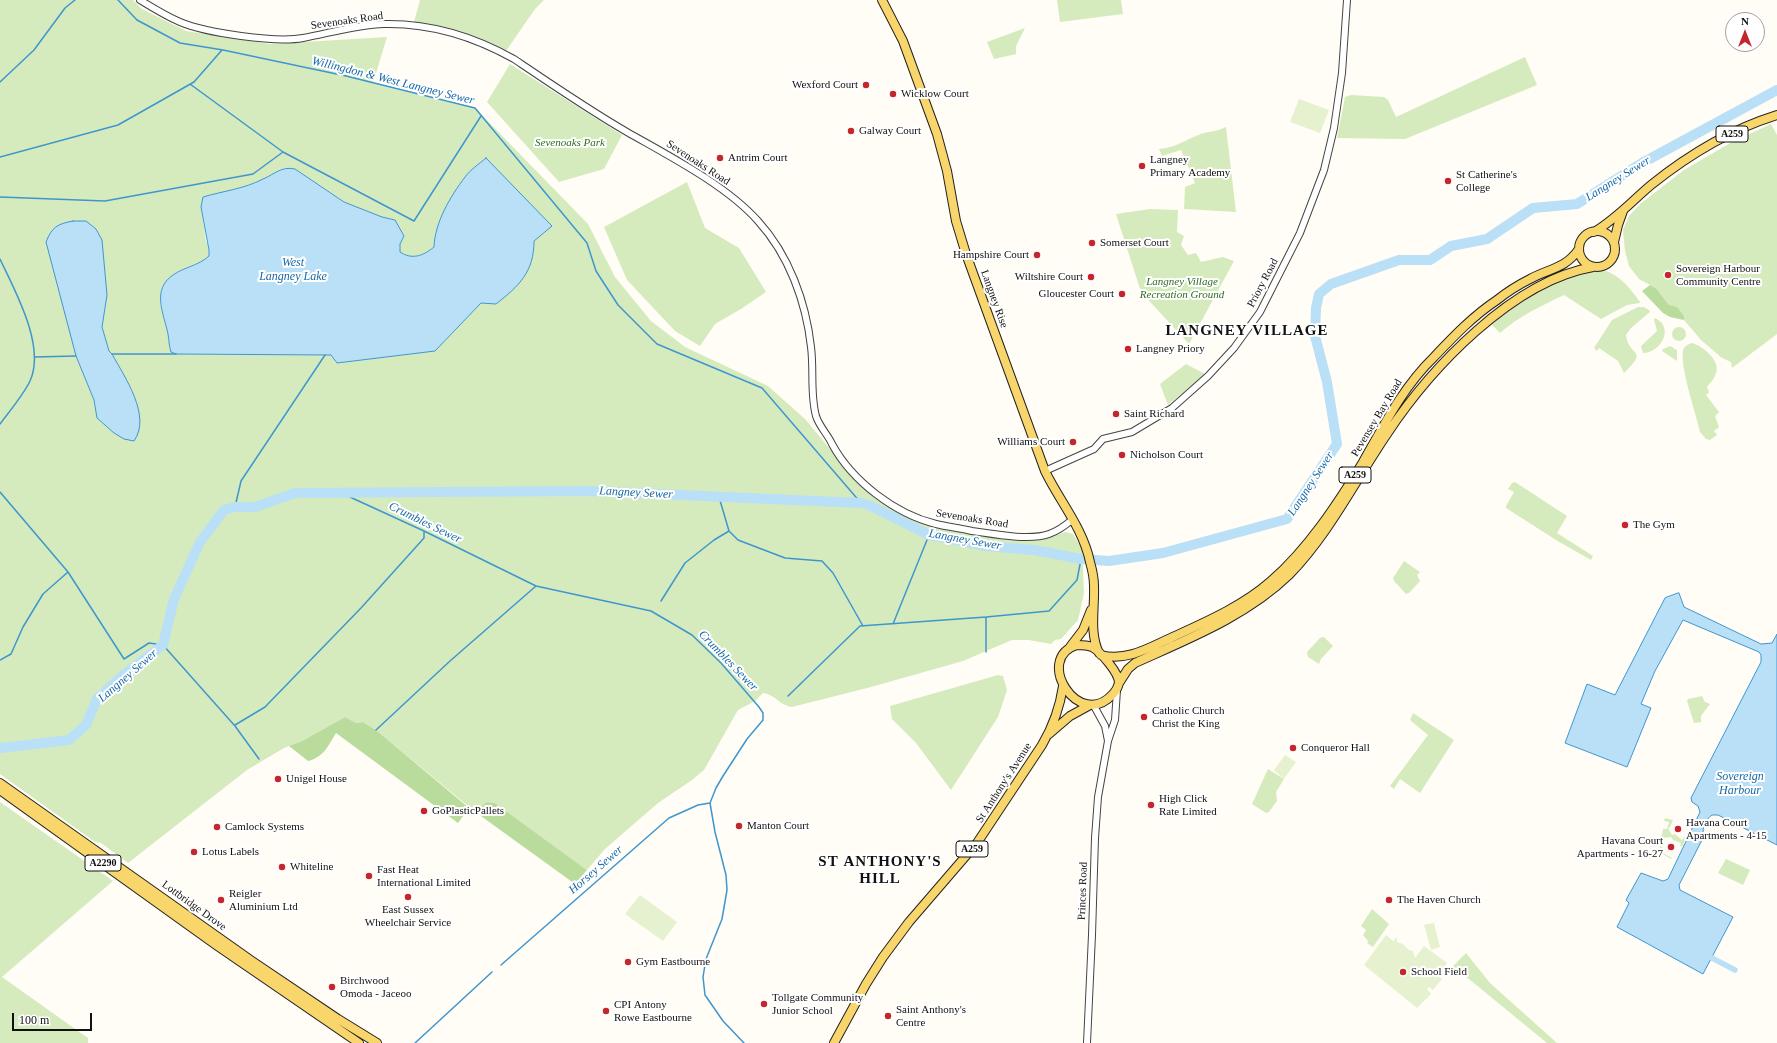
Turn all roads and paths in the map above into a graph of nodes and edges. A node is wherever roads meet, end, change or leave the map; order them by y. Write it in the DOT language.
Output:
graph roads {
  1 [pos="140,0"];
  2 [pos="882,0"];
  3 [pos="1347,0"];
  4 [pos="1777,115"];
  5 [pos="1624,211"];
  6 [pos="1594,232"];
  7 [pos="1614,242"];
  8 [pos="1579,249"];
  9 [pos="1593,267"];
  10 [pos="1045,471"];
  11 [pos="1073,519"];
  12 [pos="1093,602"];
  13 [pos="1070,647"];
  14 [pos="1100,654"];
  15 [pos="1063,686"];
  16 [pos="1118,687"];
  17 [pos="1092,705"];
  18 [pos="1047,736"];
  19 [pos="1108,741"];
  20 [pos="0,782"];
  21 [pos="0,790"];
  22 [pos="359,1043"];
  23 [pos="377,1043"];
  24 [pos="834,1043"];
  25 [pos="1087,1043"];
  1 -- 11 [label="street, Sevenoaks Road"];
  2 -- 10 [label="main road, Langney Rise"];
  3 -- 10 [label="street, Priory Road"];
  4 -- 5 [label="main road, A259"];
  5 -- 6 [label="main road, A259"];
  5 -- 7 [label="main road, A259"];
  6 -- 7 [label="main road"];
  6 -- 8 [label="main road"];
  7 -- 9 [label="main road"];
  8 -- 9 [label="main road"];
  8 -- 14 [label="main road, Pevensey Bay Road / A259"];
  9 -- 16 [label="main road, Pevensey Bay Road / A259"];
  10 -- 11 [label="main road, Langney Rise"];
  11 -- 12 [label="main road, Langney Rise"];
  12 -- 13 [label="main road, Langney Rise"];
  12 -- 14 [label="main road, Langney Rise"];
  13 -- 14 [label="main road"];
  13 -- 15 [label="main road"];
  14 -- 16 [label="main road"];
  15 -- 17 [label="main road"];
  15 -- 18 [label="main road, St Anthony's Avenue / A259"];
  16 -- 17 [label="main road"];
  16 -- 19 [label="street, Princes Road"];
  17 -- 18 [label="main road, St Anthony's Avenue / A259"];
  17 -- 19 [label="street, Princes Road"];
  18 -- 24 [label="main road, St Anthony's Avenue / A259"];
  19 -- 25 [label="street, Princes Road"];
  20 -- 23 [label="main road, Lottbridge Drove / A2290"];
  21 -- 22 [label="main road, Lottbridge Drove / A2290"];
}
